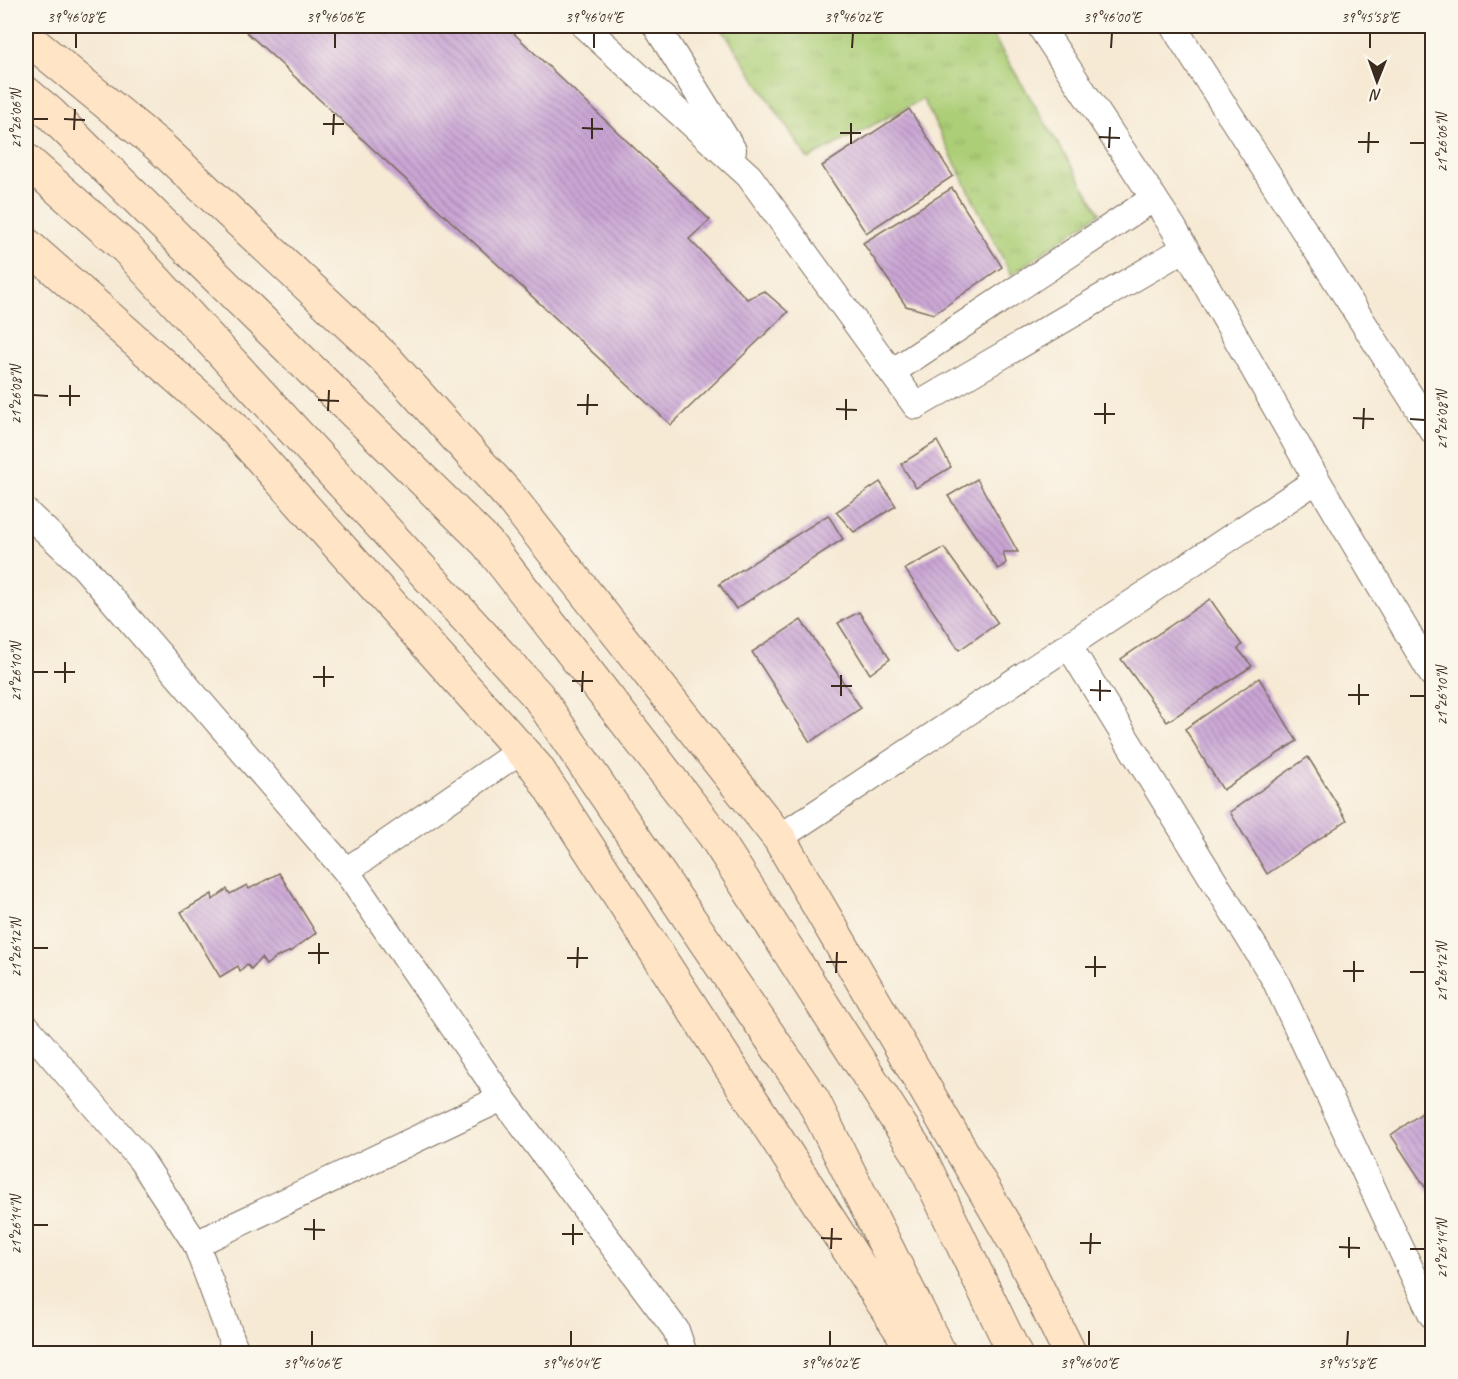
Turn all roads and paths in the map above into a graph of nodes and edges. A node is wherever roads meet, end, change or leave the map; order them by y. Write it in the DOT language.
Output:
graph roads {
  1 [pos="584,26"];
  2 [pos="656,26"];
  3 [pos="1040,26"];
  4 [pos="1173,26"];
  5 [pos="26,37"];
  6 [pos="26,93"];
  7 [pos="26,160"];
  8 [pos="749,176"];
  9 [pos="1154,198"];
  10 [pos="26,244"];
  11 [pos="1184,249"];
  12 [pos="892,372"];
  13 [pos="1432,430"];
  14 [pos="1317,480"];
  15 [pos="26,512"];
  16 [pos="1069,646"];
  17 [pos="1432,674"];
  18 [pos="529,759"];
  19 [pos="779,838"];
  20 [pos="346,871"];
  21 [pos="800,876"];
  22 [pos="26,1026"];
  23 [pos="850,1048"];
  24 [pos="502,1098"];
  25 [pos="196,1244"];
  26 [pos="1432,1315"];
  27 [pos="237,1353"];
  28 [pos="684,1353"];
  29 [pos="916,1353"];
  30 [pos="940,1353"];
  31 [pos="1016,1353"];
  32 [pos="1070,1353"];
  1 -- 8 [label="street"];
  2 -- 8 [label="street"];
  3 -- 9 [label="street"];
  4 -- 13 [label="street"];
  5 -- 19 [label="main road"];
  6 -- 23 [label="main road"];
  7 -- 30 [label="main road"];
  8 -- 12 [label="street"];
  9 -- 11 [label="street"];
  9 -- 12 [label="street"];
  10 -- 18 [label="main road"];
  11 -- 12 [label="street"];
  11 -- 14 [label="street"];
  14 -- 16 [label="street"];
  14 -- 17 [label="street"];
  15 -- 20 [label="street"];
  16 -- 19 [label="street"];
  16 -- 26 [label="street"];
  18 -- 20 [label="street"];
  18 -- 29 [label="main road"];
  19 -- 21 [label="main road"];
  20 -- 24 [label="street"];
  21 -- 23 [label="main road"];
  21 -- 32 [label="main road"];
  22 -- 25 [label="street"];
  23 -- 31 [label="main road"];
  24 -- 25 [label="street"];
  24 -- 28 [label="street"];
  25 -- 27 [label="street"];
}
